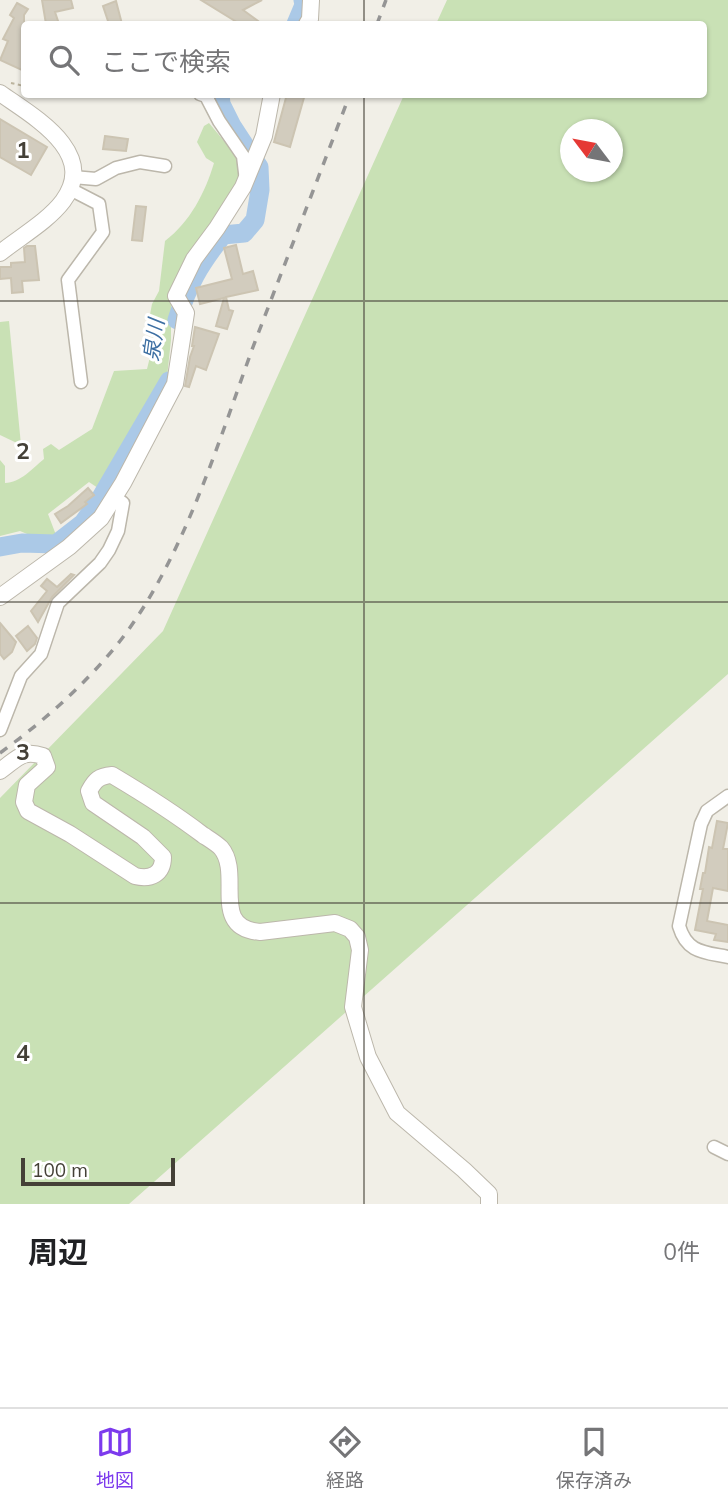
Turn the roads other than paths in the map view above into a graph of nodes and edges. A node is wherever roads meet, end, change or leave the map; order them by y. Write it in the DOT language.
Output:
graph roads {
  1 [pos="311,0"];
  2 [pos="309,21"];
  3 [pos="0,93"];
  4 [pos="206,98"];
  5 [pos="271,98"];
  6 [pos="165,166"];
  7 [pos="252,168"];
  8 [pos="72,183"];
  9 [pos="0,253"];
  10 [pos="80,382"];
  11 [pos="115,497"];
  12 [pos="0,597"];
  13 [pos="0,730"];
  14 [pos="0,772"];
  15 [pos="728,796"];
  16 [pos="728,957"];
  17 [pos="714,1147"];
  18 [pos="728,1154"];
  19 [pos="489,1204"];
  1 -- 2 [label="street"];
  3 -- 8 [label="street"];
  4 -- 7 [label="street"];
  5 -- 7 [label="street"];
  6 -- 8 [label="street"];
  7 -- 11 [label="street"];
  8 -- 9 [label="street"];
  8 -- 10 [label="street"];
  11 -- 12 [label="street"];
  11 -- 13 [label="street"];
  14 -- 19 [label="street"];
  15 -- 16 [label="street"];
  17 -- 18 [label="street"];
}
